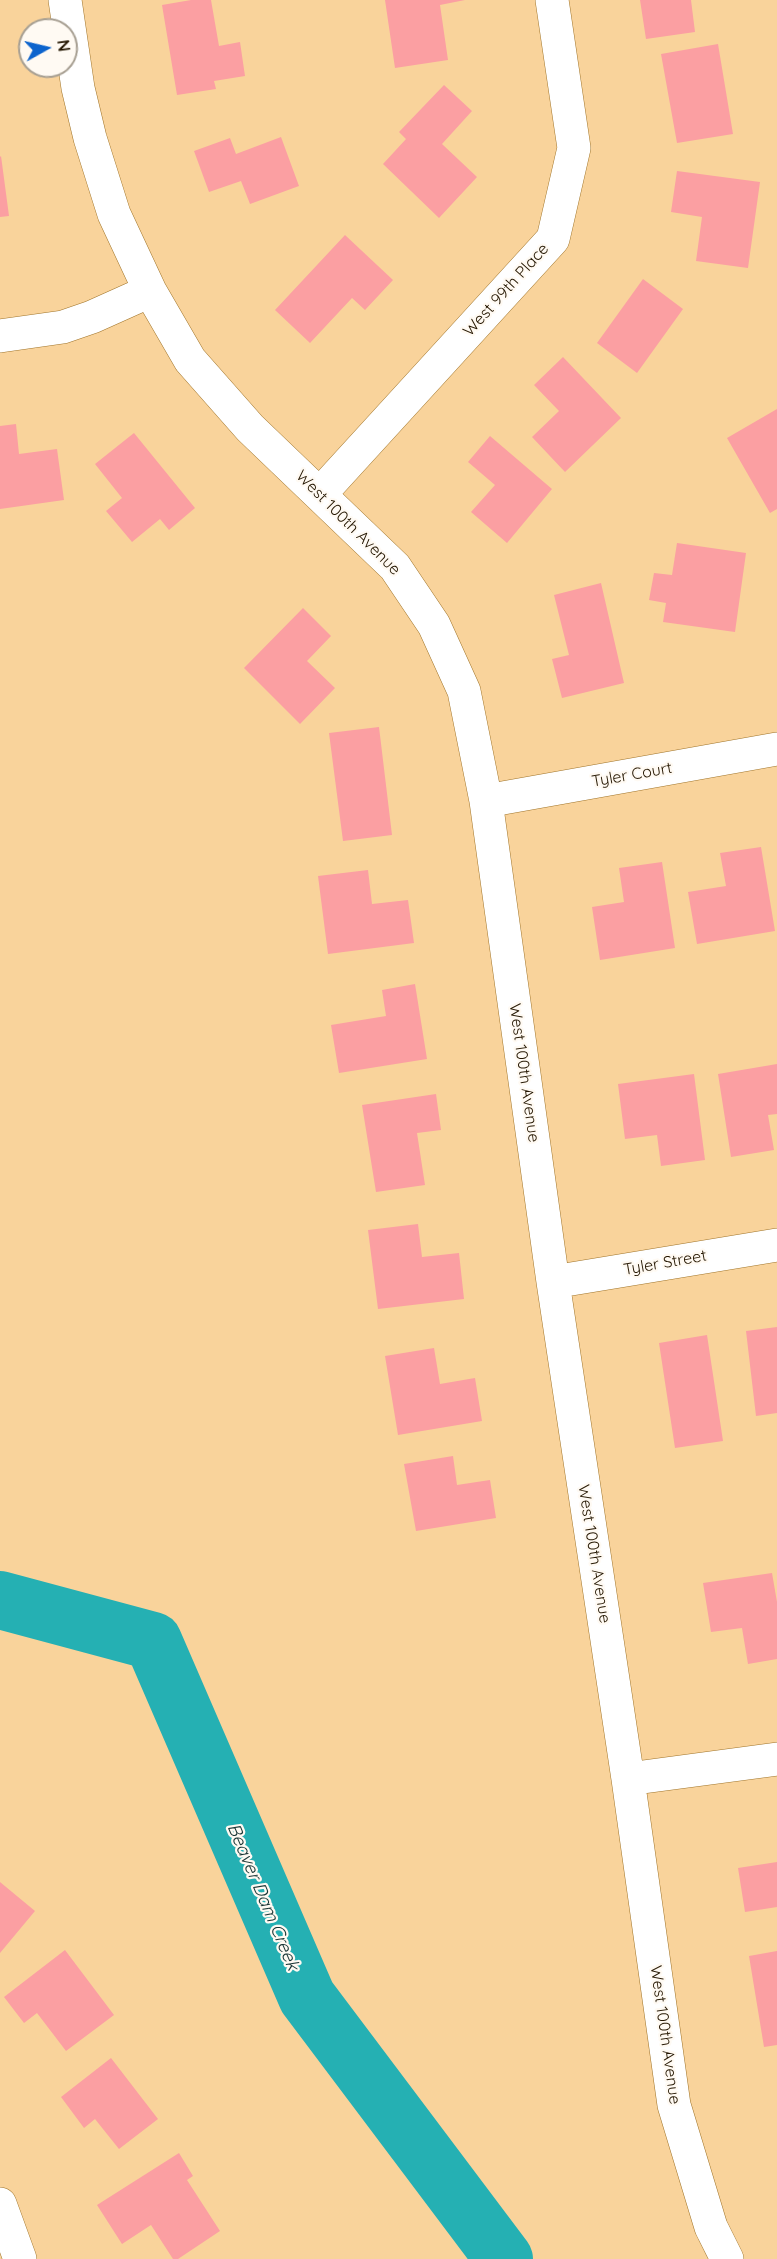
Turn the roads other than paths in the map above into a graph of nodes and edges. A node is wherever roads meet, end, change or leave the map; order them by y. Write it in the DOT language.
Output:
graph roads {
  1 [pos="65,0"];
  2 [pos="552,0"];
  3 [pos="150,291"];
  4 [pos="0,336"];
  5 [pos="320,494"];
  6 [pos="777,749"];
  7 [pos="486,801"];
  8 [pos="777,1245"];
  9 [pos="553,1282"];
  10 [pos="777,1759"];
  11 [pos="628,1779"];
  12 [pos="0,2204"];
  13 [pos="20,2259"];
  14 [pos="727,2259"];
  1 -- 3 [label="street, West 100th Avenue"];
  2 -- 5 [label="street, West 99th Place"];
  3 -- 4 [label="street"];
  3 -- 5 [label="street, West 100th Avenue"];
  5 -- 7 [label="street, West 100th Avenue"];
  6 -- 7 [label="street, Tyler Court"];
  7 -- 9 [label="street, West 100th Avenue"];
  8 -- 9 [label="street, Tyler Street"];
  9 -- 11 [label="street, West 100th Avenue"];
  10 -- 11 [label="street"];
  11 -- 14 [label="street, West 100th Avenue"];
  12 -- 13 [label="street"];
}
